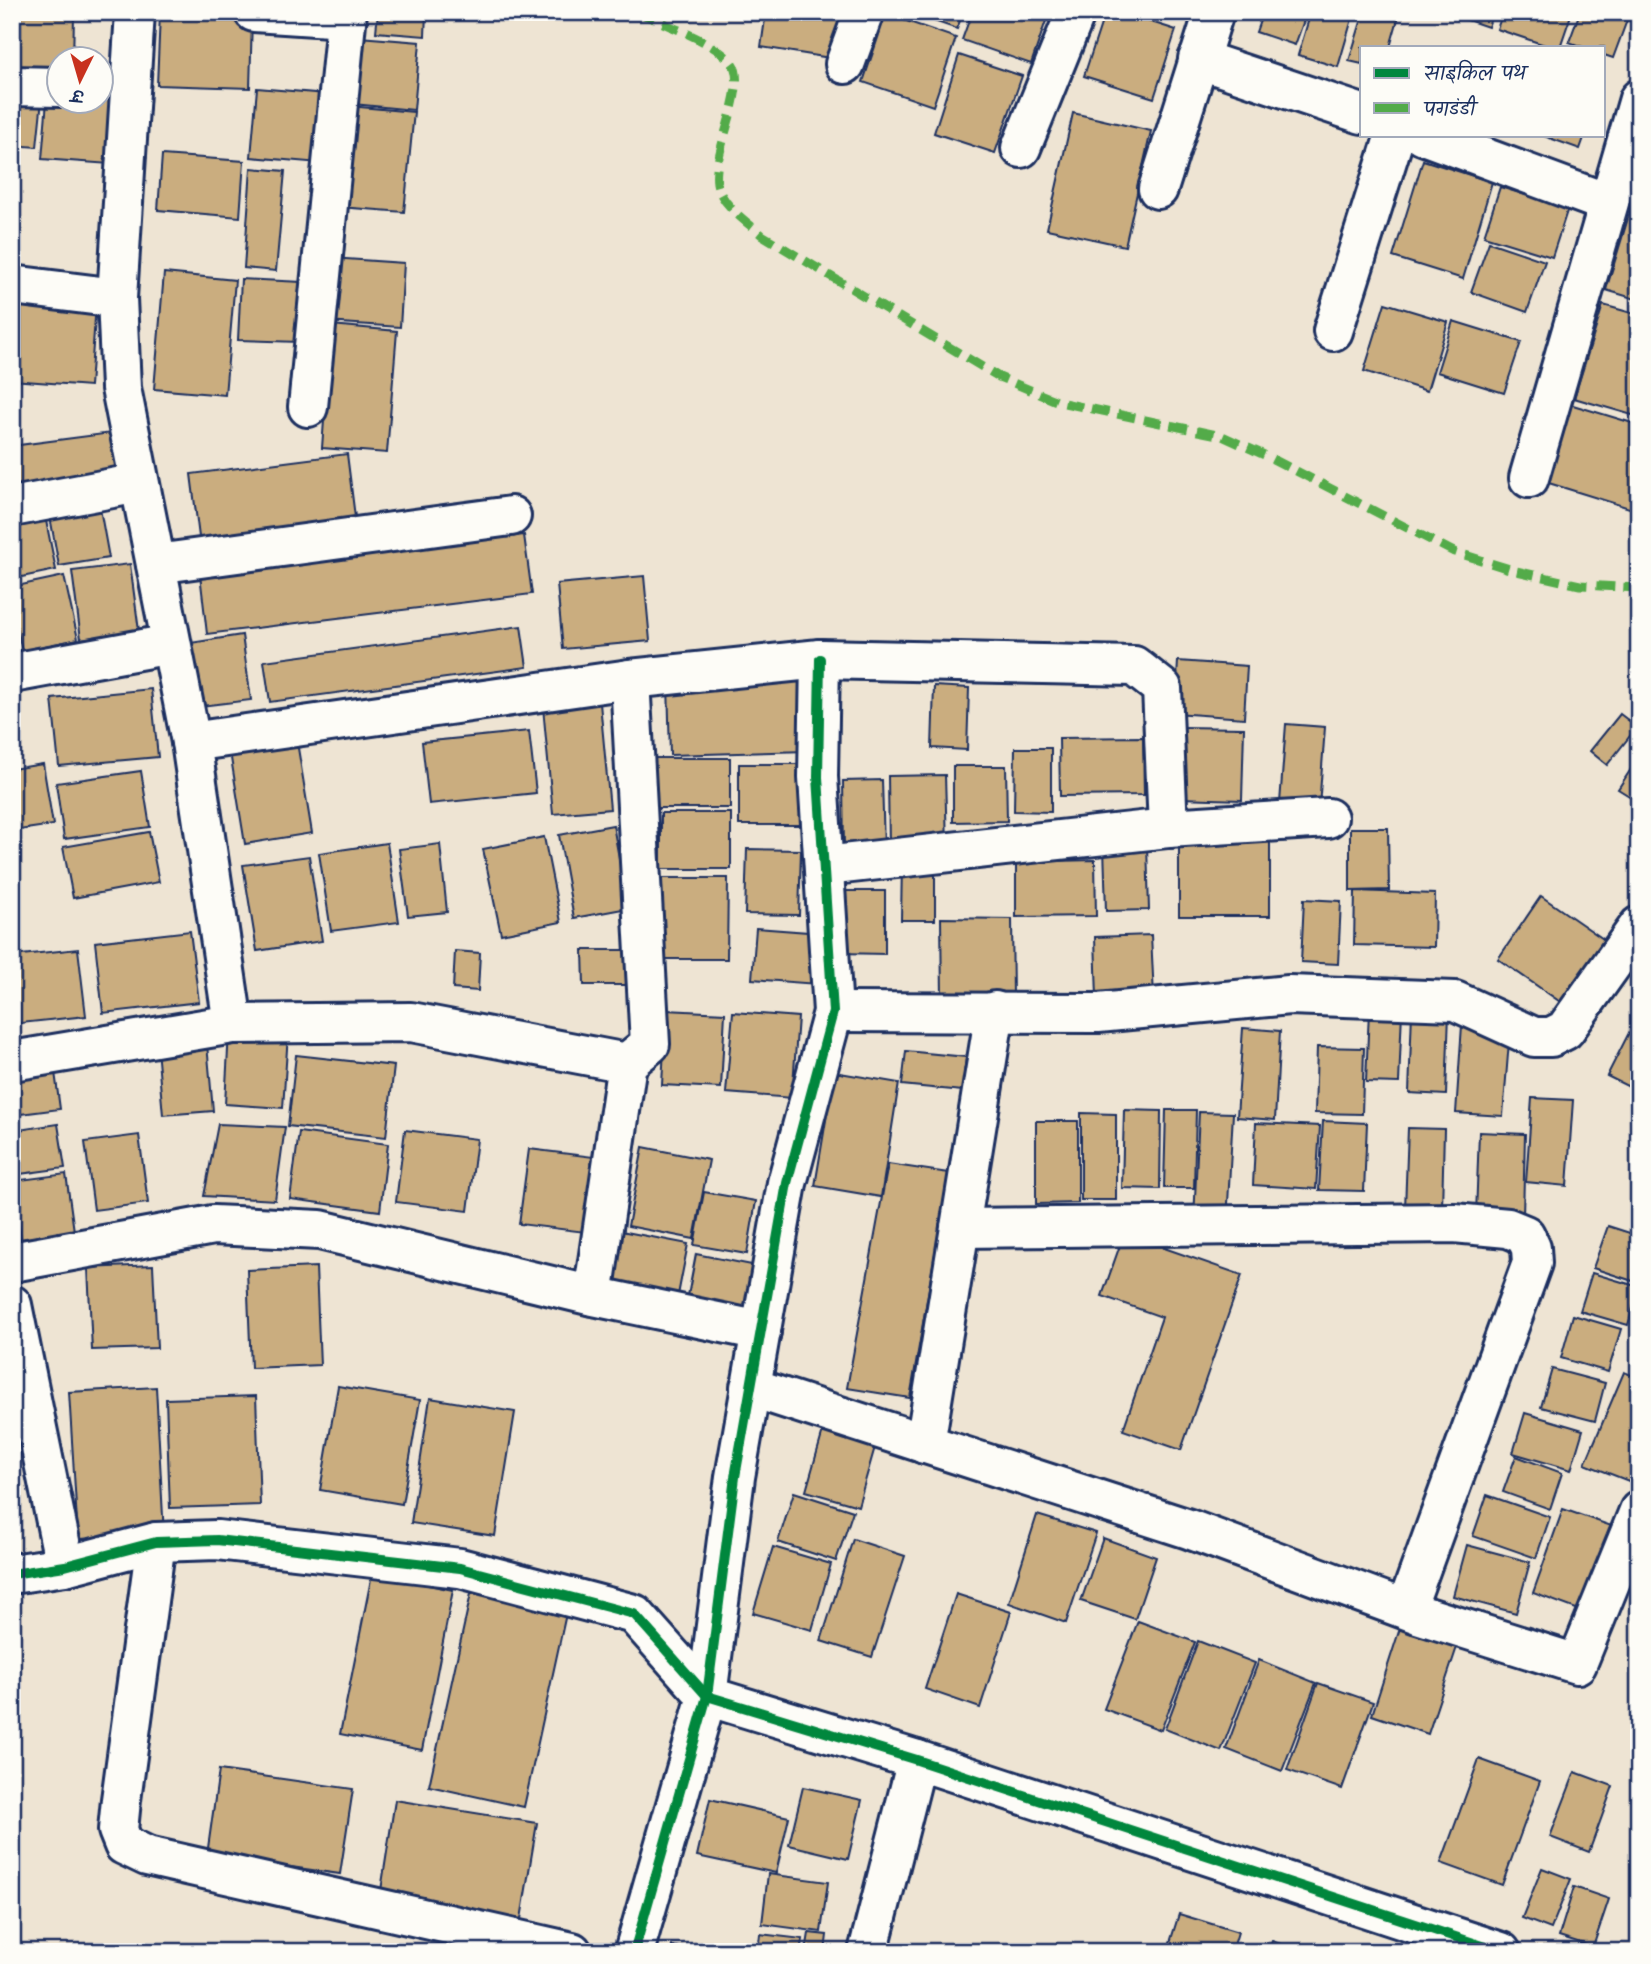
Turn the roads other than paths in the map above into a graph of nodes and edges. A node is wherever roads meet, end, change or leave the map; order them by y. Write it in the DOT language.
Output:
graph roads {
  1 [pos="135,12"];
  2 [pos="254,12"];
  3 [pos="864,12"];
  4 [pos="1076,12"];
  5 [pos="1214,12"];
  6 [pos="346,15"];
  7 [pos="1198,60"];
  8 [pos="845,64"];
  9 [pos="12,86"];
  10 [pos="46,87"];
  11 [pos="116,89"];
  12 [pos="1639,99"];
  13 [pos="1360,113"];
  14 [pos="1395,136"];
  15 [pos="1426,136"];
  16 [pos="1021,148"];
  17 [pos="1158,190"];
  18 [pos="1607,203"];
  19 [pos="12,285"];
  20 [pos="117,298"];
  21 [pos="1332,331"];
  22 [pos="308,407"];
  23 [pos="1530,478"];
  24 [pos="139,483"];
  25 [pos="12,507"];
  26 [pos="511,516"];
  27 [pos="156,564"];
  28 [pos="171,643"];
  29 [pos="820,659"];
  30 [pos="12,673"];
  31 [pos="630,679"];
  32 [pos="191,742"];
  33 [pos="1328,818"];
  34 [pos="1168,828"];
  35 [pos="825,866"];
  36 [pos="1639,926"];
  37 [pos="995,1011"];
  38 [pos="833,1012"];
  39 [pos="233,1024"];
  40 [pos="12,1061"];
  41 [pos="627,1063"];
  42 [pos="960,1228"];
  43 [pos="12,1262"];
  44 [pos="593,1296"];
  45 [pos="12,1305"];
  46 [pos="761,1331"];
  47 [pos="750,1387"];
  48 [pos="925,1444"];
  49 [pos="1639,1511"];
  50 [pos="156,1542"];
  51 [pos="65,1566"];
  52 [pos="12,1574"];
  53 [pos="1406,1609"];
  54 [pos="707,1696"];
  55 [pos="917,1760"];
  56 [pos="572,1952"];
  57 [pos="634,1952"];
  58 [pos="868,1952"];
  59 [pos="1502,1952"];
  1 -- 11 [label="street"];
  2 -- 6 [label="street"];
  3 -- 8 [label="street"];
  4 -- 16 [label="street"];
  5 -- 7 [label="street"];
  6 -- 22 [label="street"];
  7 -- 13 [label="street"];
  7 -- 17 [label="street"];
  9 -- 10 [label="street"];
  11 -- 20 [label="street"];
  12 -- 18 [label="street"];
  14 -- 21 [label="street"];
  15 -- 18 [label="street"];
  18 -- 23 [label="street"];
  19 -- 20 [label="street"];
  20 -- 24 [label="street"];
  24 -- 25 [label="street"];
  24 -- 27 [label="street"];
  26 -- 27 [label="street"];
  27 -- 28 [label="street"];
  28 -- 30 [label="street"];
  28 -- 32 [label="street"];
  29 -- 31 [label="street"];
  29 -- 34 [label="street"];
  29 -- 35 [label="street"];
  31 -- 32 [label="street"];
  31 -- 41 [label="street"];
  32 -- 39 [label="street"];
  33 -- 34 [label="street"];
  34 -- 35 [label="street"];
  35 -- 38 [label="street"];
  36 -- 37 [label="street"];
  37 -- 38 [label="street"];
  37 -- 42 [label="street"];
  38 -- 46 [label="street"];
  39 -- 40 [label="street"];
  39 -- 41 [label="street"];
  41 -- 44 [label="street"];
  42 -- 48 [label="street"];
  42 -- 53 [label="street"];
  43 -- 44 [label="street"];
  44 -- 46 [label="street"];
  45 -- 51 [label="street"];
  46 -- 47 [label="street"];
  47 -- 48 [label="street"];
  47 -- 54 [label="street"];
  48 -- 53 [label="street"];
  49 -- 53 [label="street"];
  50 -- 51 [label="street"];
  50 -- 54 [label="street"];
  50 -- 56 [label="street"];
  51 -- 52 [label="street"];
  54 -- 55 [label="street"];
  54 -- 57 [label="street"];
  55 -- 58 [label="street"];
  55 -- 59 [label="street"];
}
